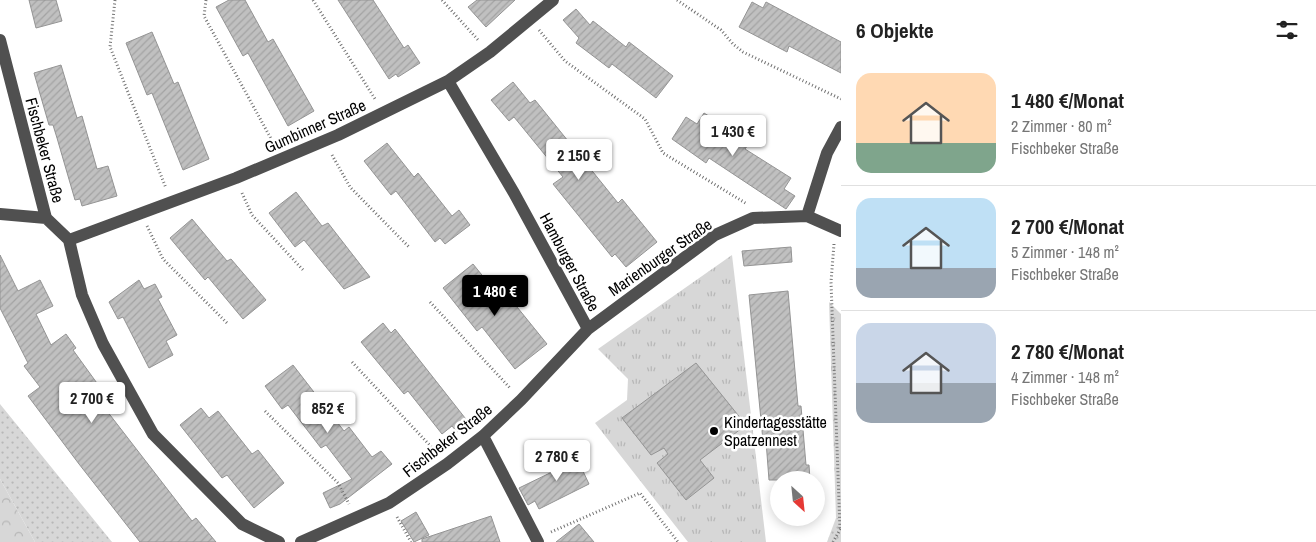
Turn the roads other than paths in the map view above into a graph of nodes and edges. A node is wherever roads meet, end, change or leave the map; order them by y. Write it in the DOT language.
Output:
graph roads {
  1 [pos="553,0"];
  2 [pos="0,40"];
  3 [pos="448,81"];
  4 [pos="841,127"];
  5 [pos="0,214"];
  6 [pos="807,216"];
  7 [pos="46,218"];
  8 [pos="838,230"];
  9 [pos="69,240"];
  10 [pos="588,329"];
  11 [pos="483,436"];
  12 [pos="538,540"];
  13 [pos="279,542"];
  14 [pos="301,542"];
  1 -- 3 [label="street, Gumbinner Straße"];
  2 -- 7 [label="street, Fischbeker Straße"];
  3 -- 9 [label="street, Gumbinner Straße"];
  3 -- 10 [label="street, Hamburger Straße"];
  4 -- 6 [label="street"];
  5 -- 7 [label="street"];
  6 -- 8 [label="street, Marienburger Straße"];
  6 -- 10 [label="street, Marienburger Straße"];
  7 -- 9 [label="street, Fischbeker Straße"];
  9 -- 13 [label="street"];
  10 -- 11 [label="street, Fischbeker Straße"];
  11 -- 12 [label="street"];
  11 -- 14 [label="street, Fischbeker Straße"];
}
